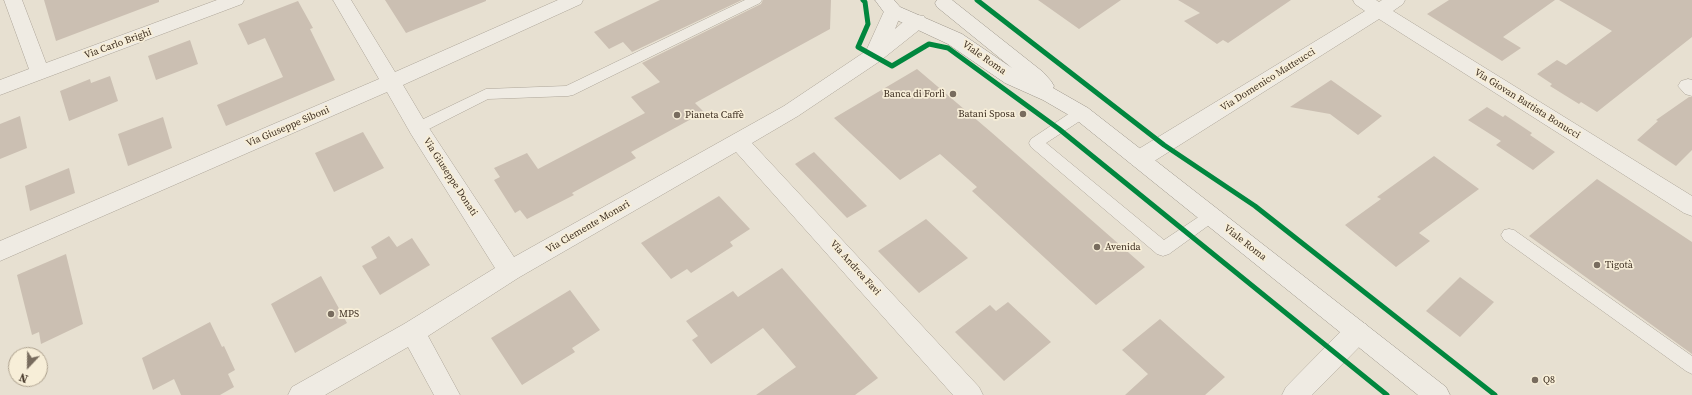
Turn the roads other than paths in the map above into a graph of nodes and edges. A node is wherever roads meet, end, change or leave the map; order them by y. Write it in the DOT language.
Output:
graph roads {
  1 [pos="13,0"];
  2 [pos="235,0"];
  3 [pos="342,0"];
  4 [pos="574,0"];
  5 [pos="756,0"];
  6 [pos="944,2"];
  7 [pos="1379,3"];
  8 [pos="888,6"];
  9 [pos="917,21"];
  10 [pos="873,56"];
  11 [pos="40,72"];
  12 [pos="392,82"];
  13 [pos="0,88"];
  14 [pos="1050,95"];
  15 [pos="1081,112"];
  16 [pos="418,128"];
  17 [pos="739,142"];
  18 [pos="1140,159"];
  19 [pos="1692,208"];
  20 [pos="1211,216"];
  21 [pos="1509,236"];
  22 [pos="0,251"];
  23 [pos="510,271"];
  24 [pos="413,332"];
  25 [pos="1357,332"];
  26 [pos="1692,366"];
  27 [pos="300,395"];
  28 [pos="446,395"];
  29 [pos="970,395"];
  30 [pos="1295,395"];
  31 [pos="1437,395"];
  1 -- 11 [label="street"];
  2 -- 11 [label="street, Via Carlo Brighi"];
  3 -- 12 [label="street"];
  4 -- 12 [label="street, Via Giuseppe Siboni"];
  5 -- 16 [label="lane"];
  6 -- 9 [label="street, Via Clemente Monari"];
  6 -- 14 [label="street, Viale Roma"];
  7 -- 18 [label="street, Via Domenico Matteucci"];
  7 -- 19 [label="street, Via Giovan Battista Bonucci"];
  8 -- 9 [label="street, Viale Roma"];
  8 -- 10 [label="street"];
  9 -- 10 [label="street, Via Clemente Monari"];
  9 -- 14 [label="street, Viale Roma"];
  10 -- 17 [label="street, Via Clemente Monari"];
  11 -- 13 [label="street, Via Carlo Brighi"];
  12 -- 16 [label="street, Via Giuseppe Donati"];
  12 -- 22 [label="street, Via Giuseppe Siboni"];
  14 -- 15 [label="street, Viale Roma"];
  15 -- 18 [label="street, Viale Roma"];
  15 -- 20 [label="lane"];
  16 -- 23 [label="street, Via Giuseppe Donati"];
  17 -- 23 [label="street, Via Clemente Monari"];
  17 -- 29 [label="street, Via Andrea Favi"];
  18 -- 20 [label="street, Viale Roma"];
  20 -- 25 [label="street, Viale Roma"];
  21 -- 26 [label="lane"];
  23 -- 24 [label="street, Via Clemente Monari"];
  24 -- 27 [label="street, Via Clemente Monari"];
  24 -- 28 [label="street"];
  25 -- 30 [label="street"];
  25 -- 31 [label="street, Viale Roma"];
}
